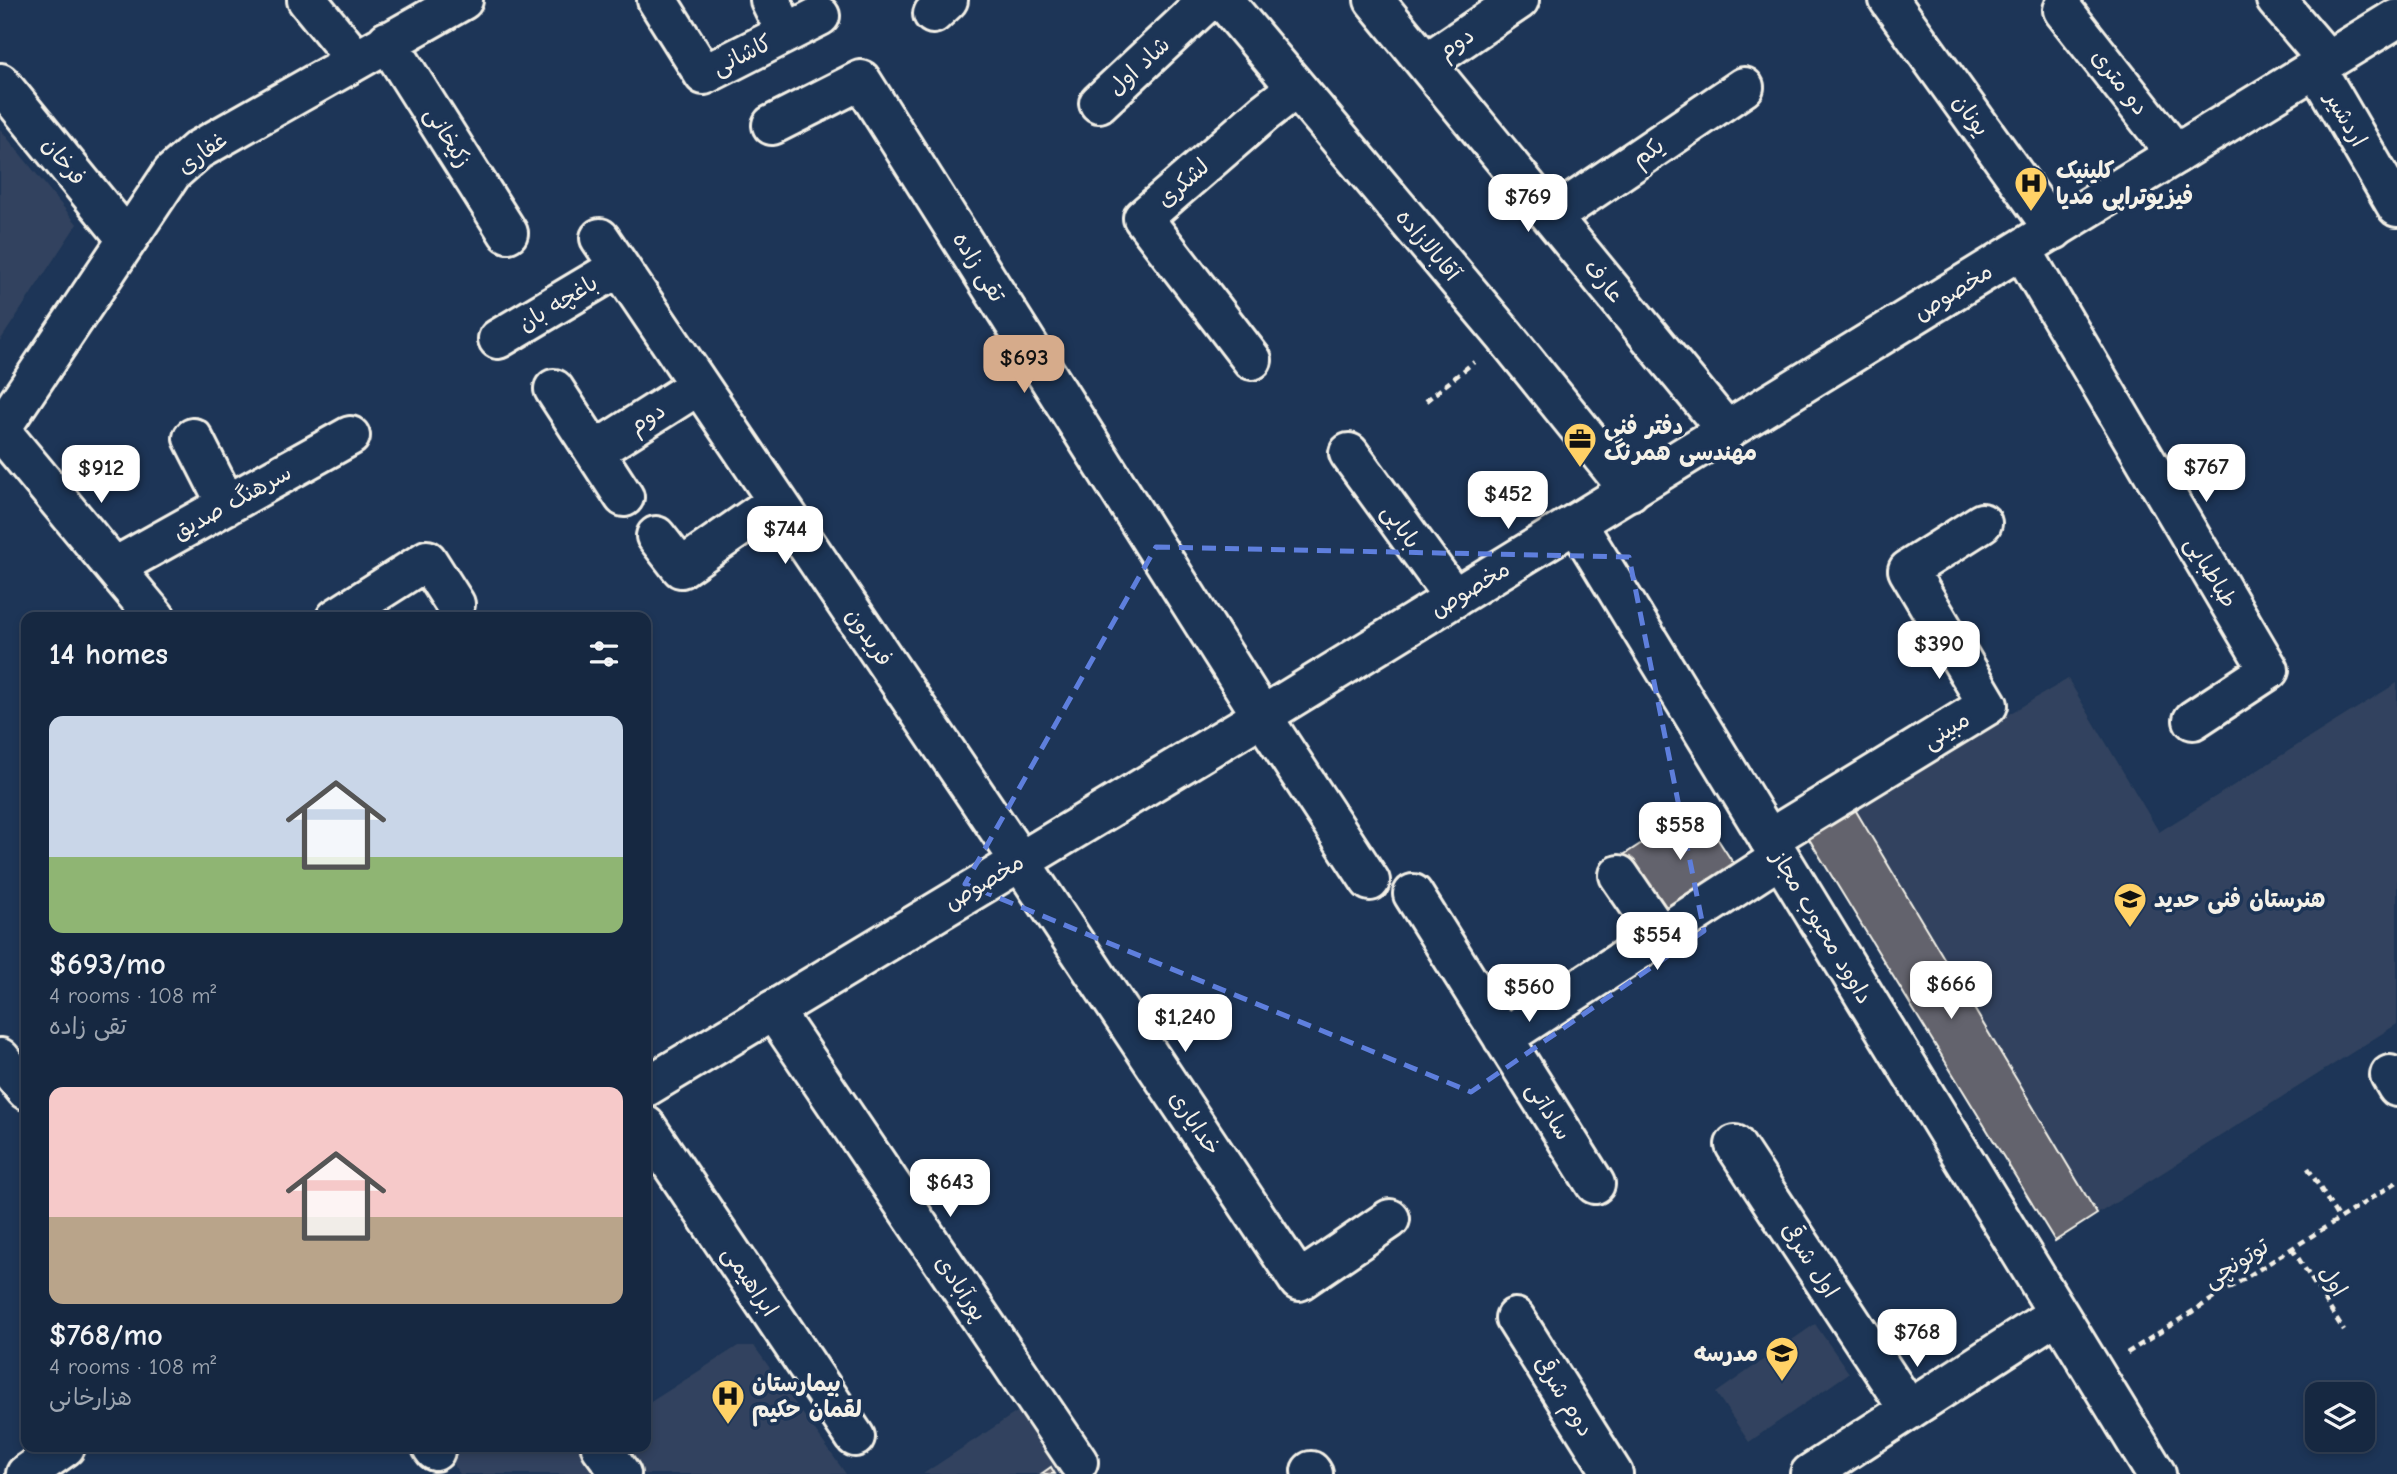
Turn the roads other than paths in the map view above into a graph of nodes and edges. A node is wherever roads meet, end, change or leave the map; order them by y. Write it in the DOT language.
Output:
graph roads {
  1 [pos="307,0"];
  2 [pos="463,0"];
  3 [pos="657,0"];
  4 [pos="1209,0"];
  5 [pos="1223,0"];
  6 [pos="1374,0"];
  7 [pos="1519,0"];
  8 [pos="1889,0"];
  9 [pos="2276,0"];
  10 [pos="2063,10"];
  11 [pos="820,16"];
  12 [pos="778,17"];
  13 [pos="2397,19"];
  14 [pos="372,51"];
  15 [pos="1426,63"];
  16 [pos="2322,65"];
  17 [pos="0,83"];
  18 [pos="1744,87"];
  19 [pos="1296,88"];
  20 [pos="1099,103"];
  21 [pos="772,125"];
  22 [pos="2176,154"];
  23 [pos="2397,207"];
  24 [pos="1552,217"];
  25 [pos="2054,230"];
  26 [pos="508,233"];
  27 [pos="127,239"];
  28 [pos="2021,250"];
  29 [pos="609,253"];
  30 [pos="498,339"];
  31 [pos="1252,360"];
  32 [pos="699,385"];
  33 [pos="554,389"];
  34 [pos="0,430"];
  35 [pos="1727,431"];
  36 [pos="350,436"];
  37 [pos="193,438"];
  38 [pos="595,451"];
  39 [pos="1349,453"];
  40 [pos="1630,491"];
  41 [pos="624,496"];
  42 [pos="777,501"];
  43 [pos="227,505"];
  44 [pos="1982,523"];
  45 [pos="1577,524"];
  46 [pos="656,536"];
  47 [pos="115,567"];
  48 [pos="1454,598"];
  49 [pos="455,604"];
  50 [pos="151,612"];
  51 [pos="345,612"];
  52 [pos="1262,716"];
  53 [pos="2193,720"];
  54 [pos="1774,848"];
  55 [pos="1020,861"];
  56 [pos="1619,875"];
  57 [pos="1370,881"];
  58 [pos="1413,894"];
  59 [pos="1660,935"];
  60 [pos="774,1010"];
  61 [pos="1503,1038"];
  62 [pos="0,1058"];
  63 [pos="21,1084"];
  64 [pos="651,1084"];
  65 [pos="651,1133"];
  66 [pos="1735,1145"];
  67 [pos="1595,1184"];
  68 [pos="1390,1219"];
  69 [pos="2057,1314"];
  70 [pos="1515,1318"];
  71 [pos="1909,1410"];
  72 [pos="855,1437"];
  73 [pos="58,1452"];
  74 [pos="605,1452"];
  75 [pos="1078,1462"];
  76 [pos="26,1474"];
  77 [pos="621,1474"];
  78 [pos="1613,1474"];
  79 [pos="1810,1474"];
  80 [pos="2155,1474"];
  1 -- 14 [label="street, زکیخانی"];
  2 -- 14 [label="street, غفاری"];
  3 -- 12 [label="street, کاشانی"];
  4 -- 20 [label="street, شاد اول"];
  5 -- 19 [label="street, آقابالازاده"];
  6 -- 15 [label="street, عارف"];
  7 -- 15 [label="street, دوم"];
  8 -- 25 [label="street, یونان"];
  9 -- 16 [label="street, اردشیر"];
  10 -- 22 [label="street, دو متری"];
  11 -- 12 [label="street, کاشانی"];
  13 -- 16 [label="street, مخصوص"];
  14 -- 26 [label="street, زکیخانی"];
  14 -- 27 [label="street, غفاری"];
  15 -- 24 [label="street, عارف"];
  16 -- 22 [label="street, مخصوص"];
  16 -- 23 [label="street, اردشیر"];
  17 -- 27 [label="street, فرخان"];
  18 -- 24 [label="street, یکم"];
  19 -- 31 [label="street, لشکری"];
  19 -- 40 [label="street, آقابالازاده"];
  21 -- 52 [label="street, تقی زاده"];
  22 -- 25 [label="street, مخصوص"];
  24 -- 35 [label="street, عارف"];
  25 -- 28 [label="street, مخصوص"];
  27 -- 34 [label="street, غفاری"];
  28 -- 35 [label="street, مخصوص"];
  28 -- 53 [label="street, طباطبایی"];
  29 -- 30 [label="street, باغچه بان"];
  29 -- 32 [label="street, فریدون"];
  32 -- 38 [label="street, دوم"];
  32 -- 42 [label="street, فریدون"];
  33 -- 38 [label="street"];
  34 -- 47 [label="street"];
  35 -- 40 [label="street, مخصوص"];
  36 -- 43 [label="street, سرهنگ صدیق"];
  37 -- 43 [label="street"];
  38 -- 41 [label="street"];
  39 -- 48 [label="street, بابایی"];
  40 -- 45 [label="street, مخصوص"];
  42 -- 46 [label="street"];
  42 -- 55 [label="street, فریدون"];
  43 -- 47 [label="street, سرهنگ صدیق"];
  44 -- 54 [label="street, مبینی"];
  45 -- 48 [label="street, مخصوص"];
  45 -- 54 [label="street, داوود محبوب مجاز"];
  47 -- 50 [label="street"];
  48 -- 52 [label="street, مخصوص"];
  49 -- 51 [label="street"];
  52 -- 55 [label="street, مخصوص"];
  52 -- 57 [label="street"];
  54 -- 59 [label="street"];
  54 -- 69 [label="street, داوود محبوب مجاز"];
  55 -- 60 [label="street, مخصوص"];
  55 -- 68 [label="street, خدایاری"];
  56 -- 59 [label="street"];
  58 -- 61 [label="street, ساداتی"];
  59 -- 61 [label="street"];
  60 -- 64 [label="street, مخصوص"];
  60 -- 75 [label="street, پورآبادی"];
  61 -- 67 [label="street, ساداتی"];
  62 -- 63 [label="street"];
  65 -- 72 [label="street, ابراهیمی"];
  66 -- 71 [label="street, اول شرقی"];
  69 -- 71 [label="street"];
  69 -- 80 [label="street, داوود محبوب مجاز"];
  70 -- 78 [label="street, دوم شرقی"];
  71 -- 79 [label="street"];
  73 -- 76 [label="street"];
  74 -- 77 [label="street"];
}
